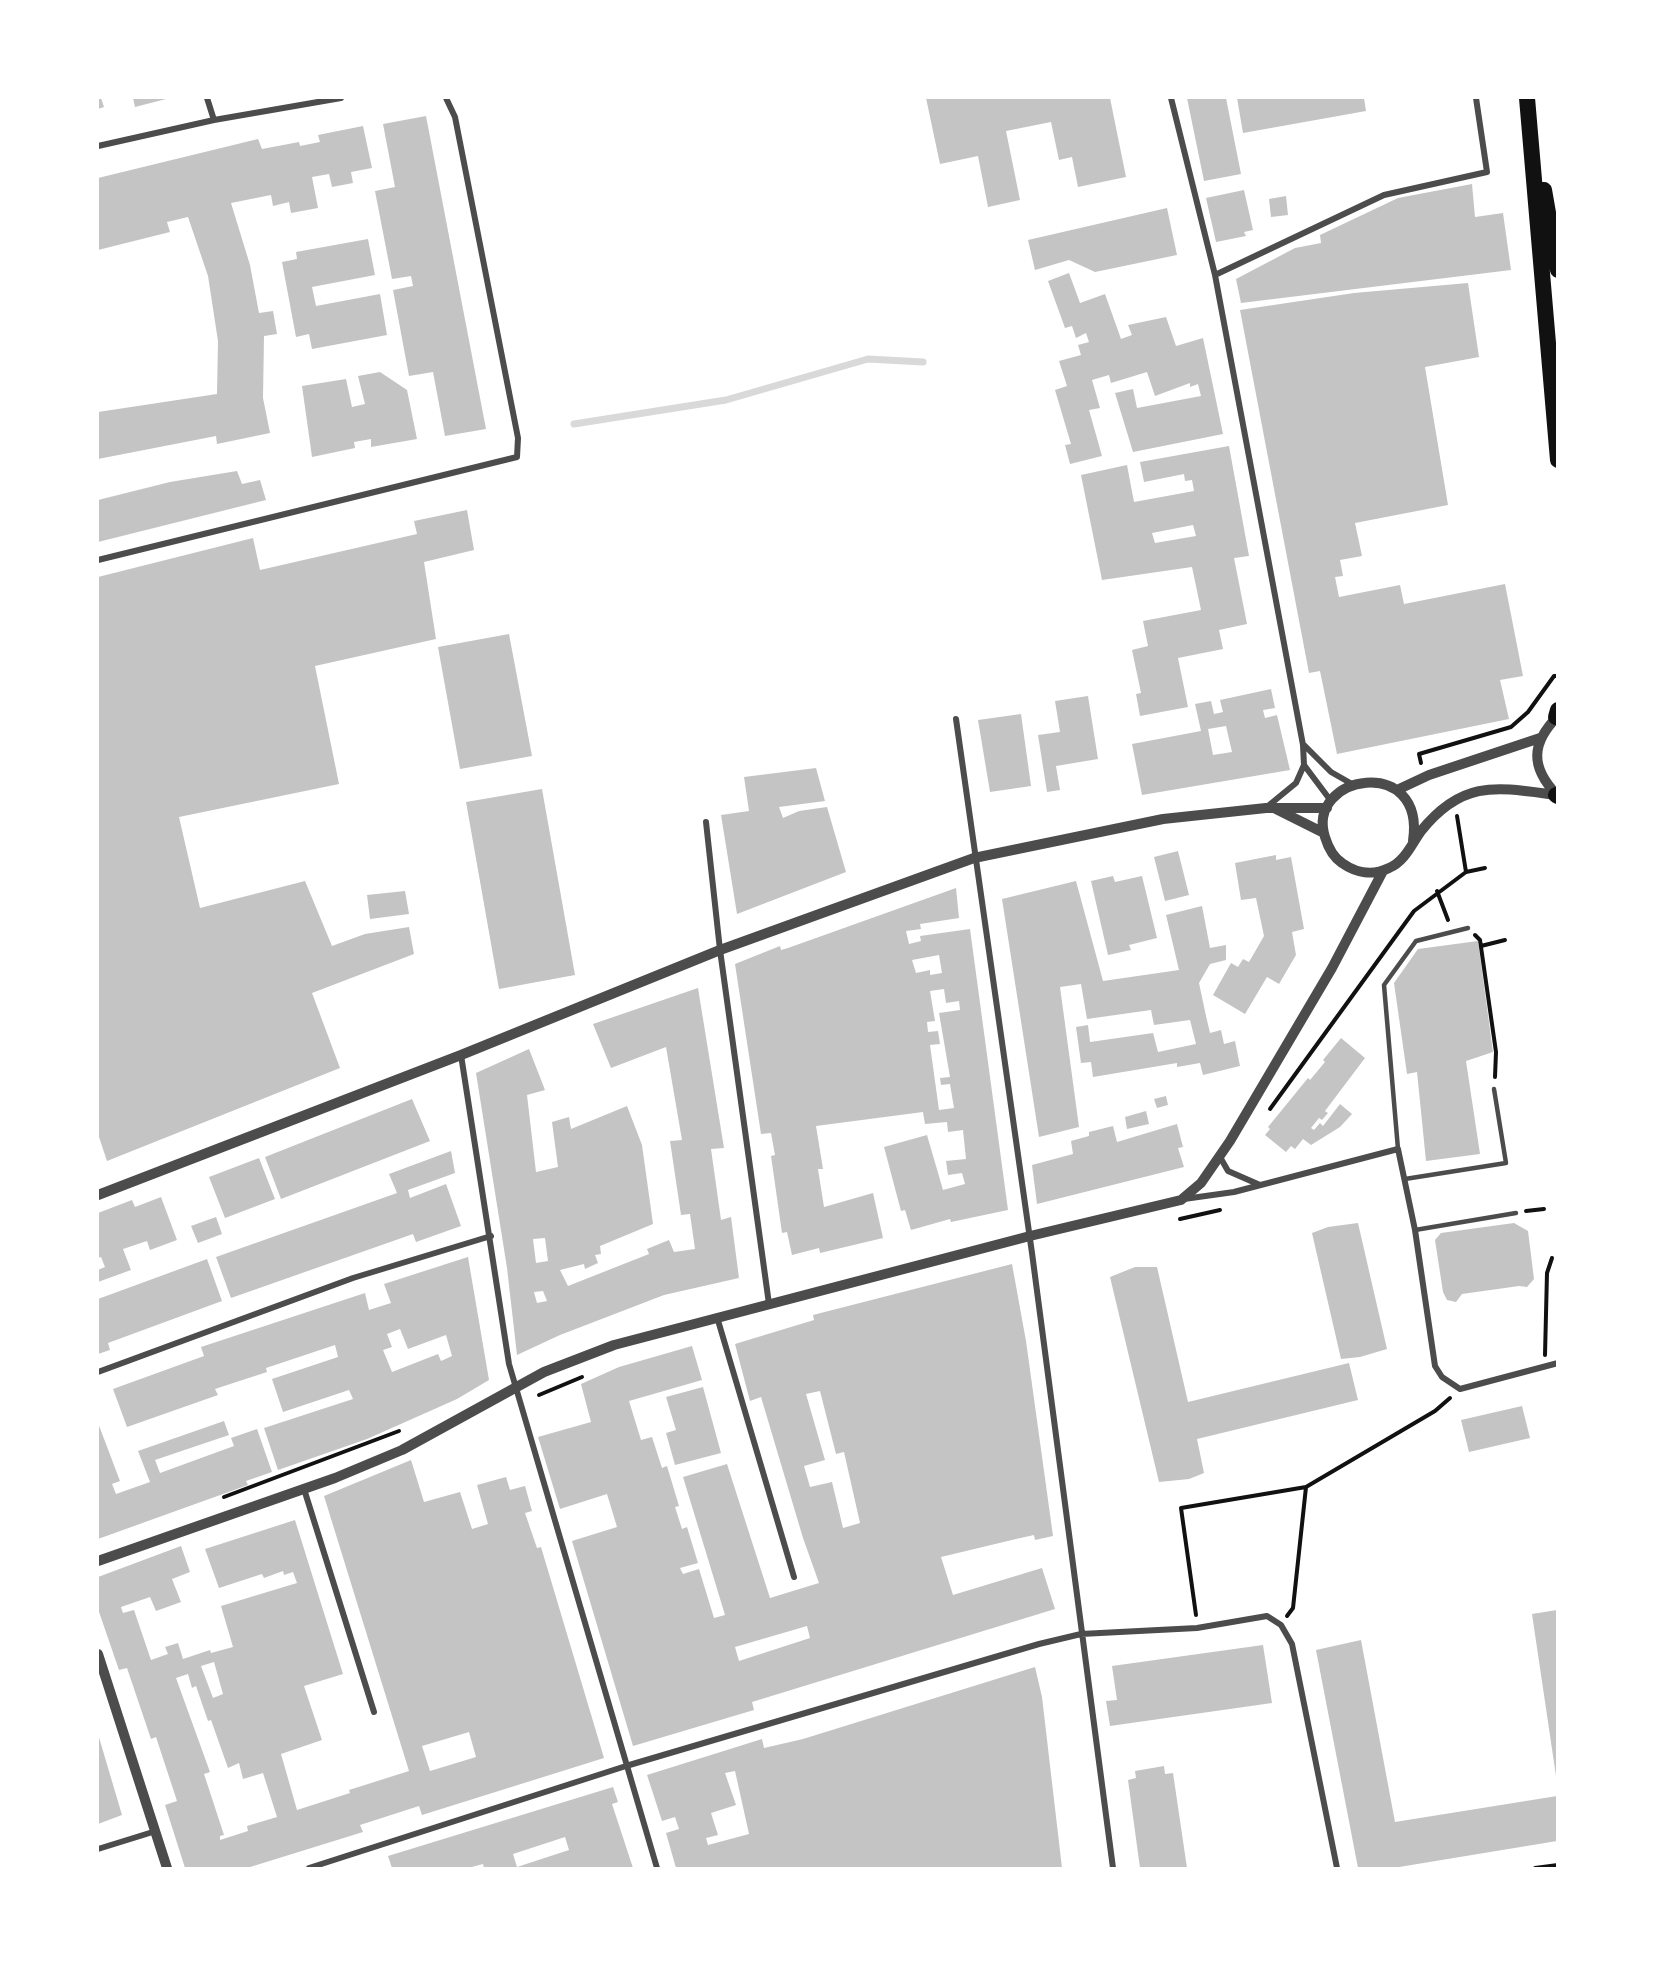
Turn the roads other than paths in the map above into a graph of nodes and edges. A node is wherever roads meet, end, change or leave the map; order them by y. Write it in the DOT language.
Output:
graph roads {
  1 [pos="207,98"];
  2 [pos="341,98"];
  3 [pos="446,98"];
  4 [pos="1171,98"];
  5 [pos="1476,98"];
  6 [pos="1528,98"];
  7 [pos="214,120"];
  8 [pos="98,146"];
  9 [pos="1557,270"];
  10 [pos="1215,275"];
  11 [pos="1557,460"];
  12 [pos="98,560"];
  13 [pos="1557,714"];
  14 [pos="956,719"];
  15 [pos="1540,738"];
  16 [pos="1303,745"];
  17 [pos="1304,765"];
  18 [pos="1352,784"];
  19 [pos="1397,790"];
  20 [pos="1557,795"];
  21 [pos="1329,805"];
  22 [pos="1270,808"];
  23 [pos="706,822"];
  24 [pos="1324,833"];
  25 [pos="1413,841"];
  26 [pos="974,858"];
  27 [pos="1383,871"];
  28 [pos="1468,928"];
  29 [pos="720,950"];
  30 [pos="461,1055"];
  31 [pos="1494,1089"];
  32 [pos="1398,1149"];
  33 [pos="1220,1157"];
  34 [pos="1404,1179"];
  35 [pos="1260,1185"];
  36 [pos="98,1195"];
  37 [pos="1181,1200"];
  38 [pos="1516,1213"];
  39 [pos="1415,1230"];
  40 [pos="491,1236"];
  41 [pos="1029,1236"];
  42 [pos="769,1304"];
  43 [pos="717,1317"];
  44 [pos="1557,1363"];
  45 [pos="98,1372"];
  46 [pos="515,1387"];
  47 [pos="304,1489"];
  48 [pos="98,1561"];
  49 [pos="794,1576"];
  50 [pos="1081,1634"];
  51 [pos="98,1654"];
  52 [pos="374,1712"];
  53 [pos="626,1766"];
  54 [pos="156,1831"];
  55 [pos="98,1849"];
  56 [pos="167,1869"];
  57 [pos="309,1869"];
  58 [pos="657,1869"];
  59 [pos="1113,1869"];
  60 [pos="1337,1869"];
  1 -- 7 [label="street"];
  2 -- 7 [label="street"];
  3 -- 12 [label="street"];
  4 -- 10 [label="street"];
  5 -- 10 [label="street"];
  6 -- 9 [label="highway"];
  6 -- 11 [label="highway"];
  7 -- 8 [label="street"];
  10 -- 16 [label="street"];
  13 -- 15 [label="street"];
  14 -- 26 [label="street"];
  15 -- 19 [label="street"];
  15 -- 20 [label="street"];
  16 -- 17 [label="street"];
  16 -- 18 [label="street"];
  17 -- 21 [label="street"];
  17 -- 22 [label="street"];
  18 -- 19 [label="street"];
  18 -- 21 [label="street"];
  19 -- 25 [label="street"];
  20 -- 25 [label="street"];
  21 -- 22 [label="street"];
  21 -- 24 [label="street"];
  22 -- 24 [label="street"];
  22 -- 26 [label="street"];
  23 -- 29 [label="street"];
  24 -- 27 [label="street"];
  25 -- 27 [label="street"];
  26 -- 29 [label="street"];
  26 -- 41 [label="street"];
  27 -- 33 [label="street"];
  28 -- 32 [label="lane"];
  29 -- 30 [label="street"];
  29 -- 42 [label="street"];
  30 -- 36 [label="street"];
  30 -- 40 [label="street"];
  31 -- 34 [label="lane"];
  32 -- 34 [label="street"];
  32 -- 35 [label="street"];
  33 -- 35 [label="street"];
  33 -- 37 [label="street"];
  34 -- 39 [label="street"];
  35 -- 37 [label="street"];
  37 -- 41 [label="street"];
  38 -- 39 [label="lane"];
  39 -- 44 [label="street"];
  40 -- 45 [label="street"];
  40 -- 46 [label="street"];
  41 -- 42 [label="street"];
  41 -- 50 [label="street"];
  42 -- 43 [label="street"];
  43 -- 46 [label="street"];
  43 -- 49 [label="street"];
  46 -- 47 [label="street"];
  46 -- 53 [label="street"];
  47 -- 48 [label="street"];
  47 -- 52 [label="street"];
  50 -- 53 [label="street"];
  50 -- 59 [label="street"];
  50 -- 60 [label="street"];
  51 -- 54 [label="street"];
  53 -- 57 [label="street"];
  53 -- 58 [label="street"];
  54 -- 55 [label="street"];
  54 -- 56 [label="street"];
}
